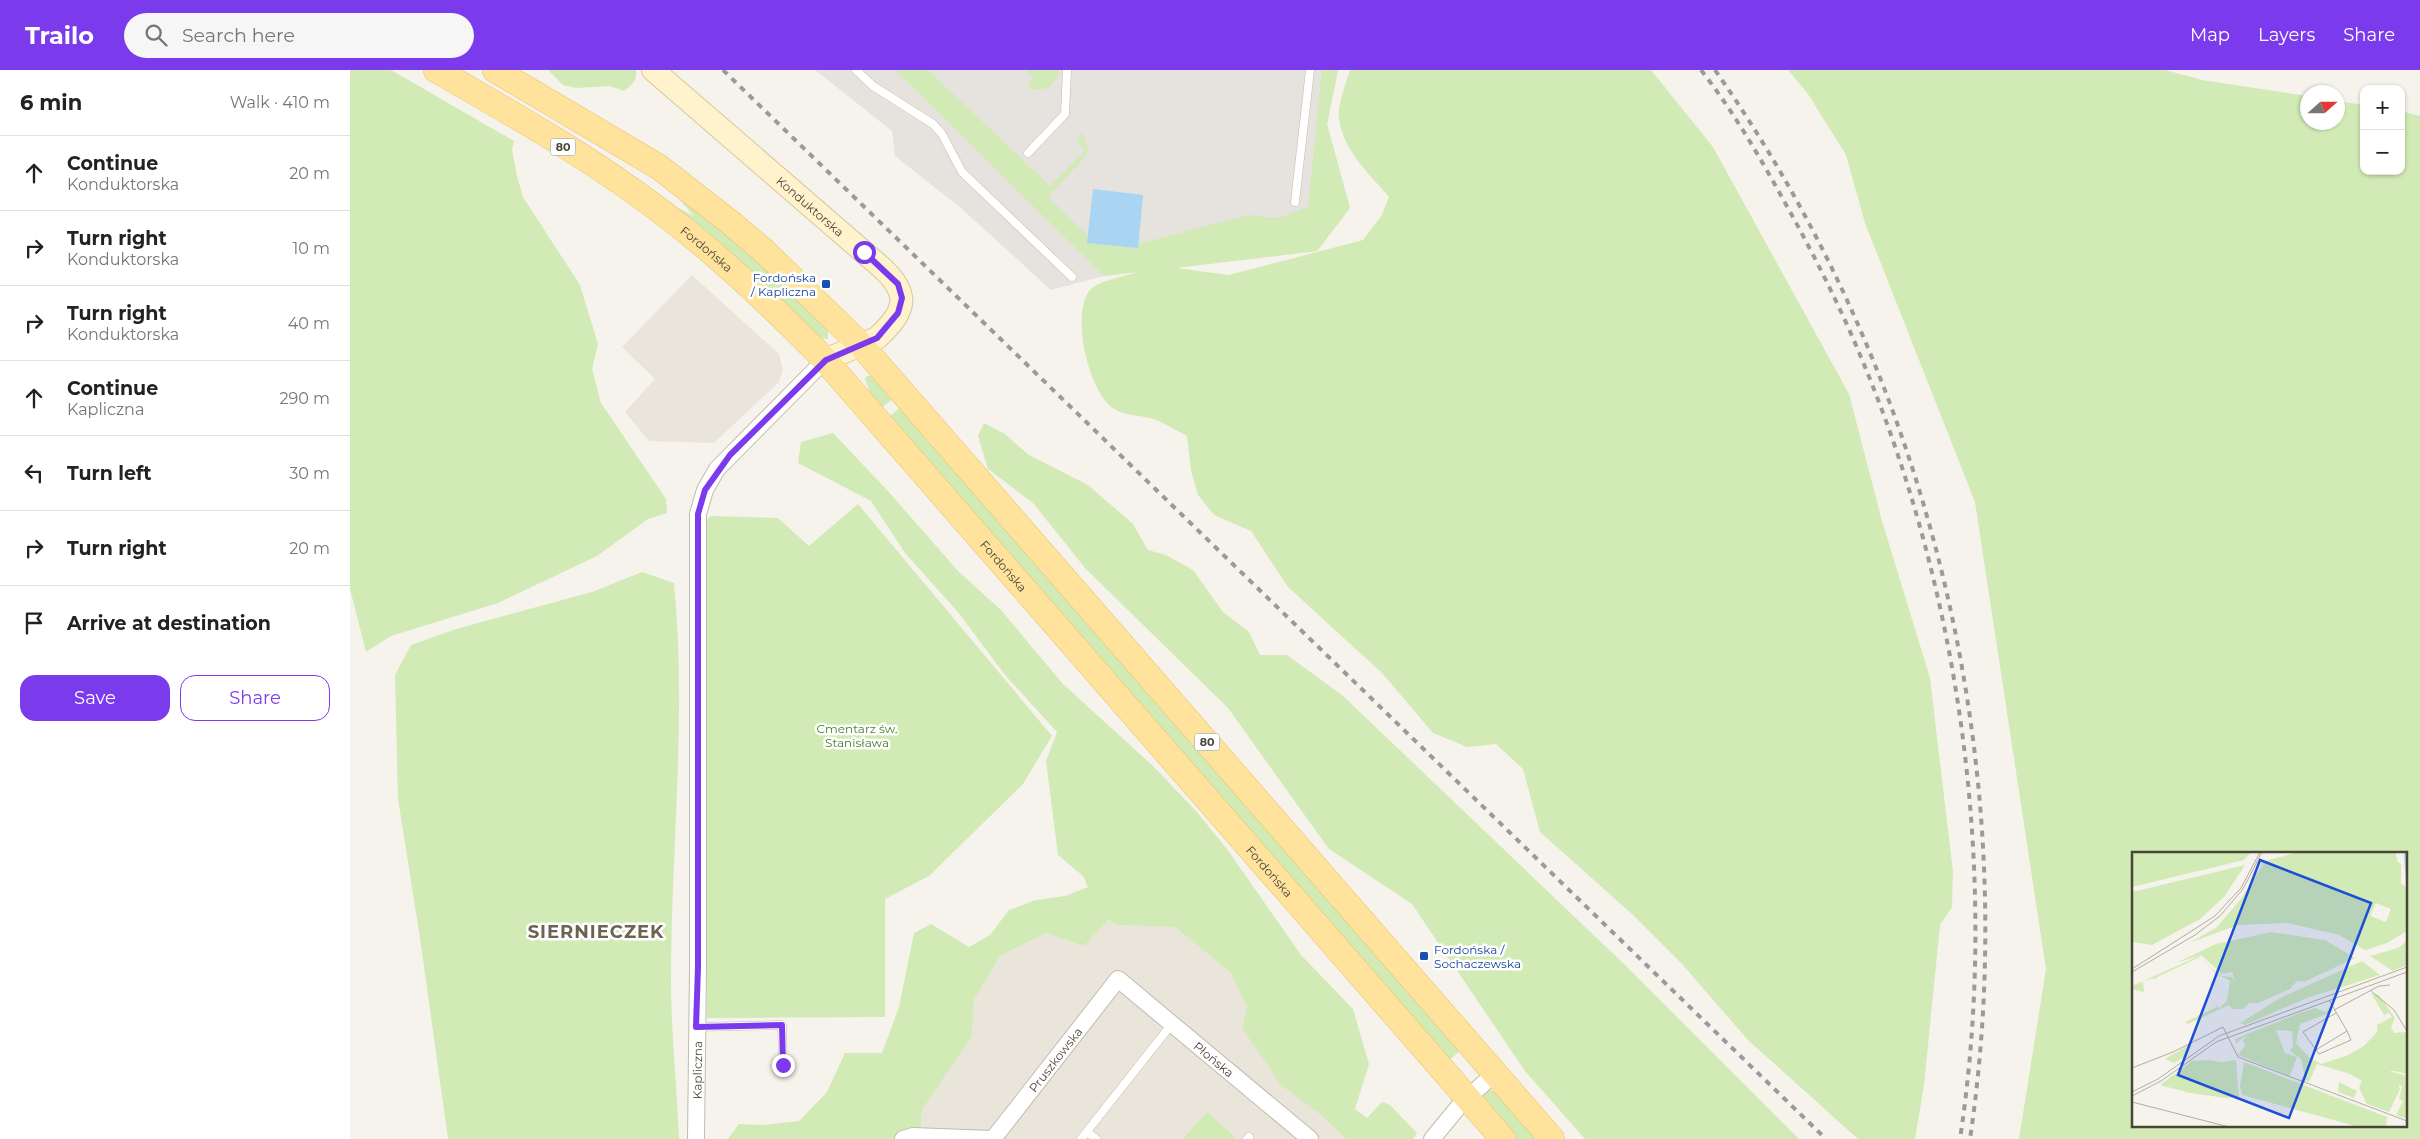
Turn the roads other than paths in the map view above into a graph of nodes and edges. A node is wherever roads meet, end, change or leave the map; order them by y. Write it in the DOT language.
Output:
graph roads {
  1 [pos="436,70"];
  2 [pos="495,70"];
  3 [pos="653,70"];
  4 [pos="856,70"];
  5 [pos="1068,70"];
  6 [pos="1310,70"];
  7 [pos="1028,153"];
  8 [pos="1296,202"];
  9 [pos="1072,277"];
  10 [pos="861,345"];
  11 [pos="826,360"];
  12 [pos="1118,979"];
  13 [pos="1172,1025"];
  14 [pos="696,1027"];
  15 [pos="783,1065"];
  16 [pos="1496,1073"];
  17 [pos="1468,1099"];
  18 [pos="1086,1132"];
  19 [pos="696,1139"];
  20 [pos="903,1139"];
  21 [pos="992,1139"];
  22 [pos="1081,1139"];
  23 [pos="1096,1139"];
  24 [pos="1310,1139"];
  25 [pos="1432,1139"];
  26 [pos="1503,1139"];
  27 [pos="1552,1139"];
  1 -- 11 [label="main road, Fordońska / 80"];
  2 -- 10 [label="main road, 80"];
  3 -- 10 [label="street, Konduktorska"];
  4 -- 9 [label="lane"];
  5 -- 7 [label="lane"];
  6 -- 8 [label="lane"];
  10 -- 11 [label="street, Konduktorska"];
  10 -- 16 [label="main road, 80"];
  11 -- 14 [label="street, Kapliczna"];
  11 -- 17 [label="main road, Fordońska / 80"];
  12 -- 13 [label="street, Płońska"];
  12 -- 21 [label="street, Pruszkowska"];
  13 -- 18 [label="lane"];
  13 -- 24 [label="street, Płońska"];
  14 -- 15 [label="lane"];
  14 -- 19 [label="street, Kapliczna"];
  16 -- 17 [label="street"];
  16 -- 27 [label="main road, 80"];
  17 -- 25 [label="street"];
  17 -- 26 [label="main road, Fordońska / 80"];
  18 -- 22 [label="lane"];
  18 -- 23 [label="lane"];
  20 -- 21 [label="street"];
}
